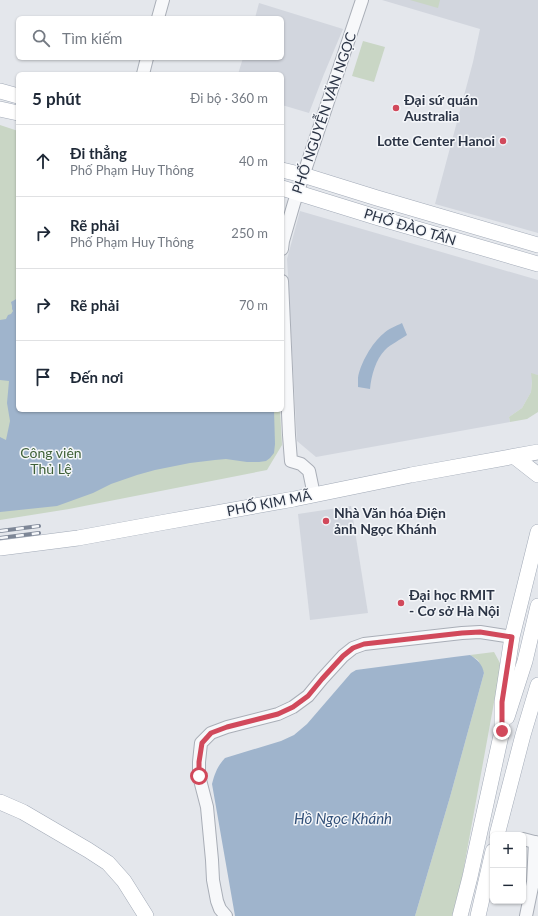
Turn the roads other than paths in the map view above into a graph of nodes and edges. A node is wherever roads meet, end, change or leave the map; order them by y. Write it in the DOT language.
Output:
graph roads {
  1 [pos="163,0"];
  2 [pos="362,0"];
  3 [pos="159,16"];
  4 [pos="146,60"];
  5 [pos="144,72"];
  6 [pos="0,91"];
  7 [pos="16,95"];
  8 [pos="0,108"];
  9 [pos="16,112"];
  10 [pos="284,170"];
  11 [pos="303,175"];
  12 [pos="284,189"];
  13 [pos="297,193"];
  14 [pos="376,198"];
  15 [pos="371,215"];
  16 [pos="284,237"];
  17 [pos="538,245"];
  18 [pos="538,264"];
  19 [pos="284,330"];
  20 [pos="538,452"];
  21 [pos="515,457"];
  22 [pos="538,474"];
  23 [pos="314,495"];
  24 [pos="538,532"];
  25 [pos="0,548"];
  26 [pos="538,606"];
  27 [pos="512,637"];
  28 [pos="526,661"];
  29 [pos="538,685"];
  30 [pos="502,731"];
  31 [pos="523,735"];
  32 [pos="0,802"];
  33 [pos="498,832"];
  34 [pos="526,840"];
  35 [pos="537,843"];
  36 [pos="490,864"];
  37 [pos="146,916"];
  38 [pos="226,916"];
  39 [pos="460,916"];
  40 [pos="478,916"];
  41 [pos="526,916"];
  1 -- 3 [label="street"];
  2 -- 11 [label="street, PHỐ NGUYỄN VĂN NGỌC"];
  4 -- 5 [label="street"];
  6 -- 7 [label="main road"];
  8 -- 9 [label="main road"];
  10 -- 11 [label="main road, PHỐ ĐÀO TẤN"];
  11 -- 13 [label="street, PHỐ NGUYỄN VĂN NGỌC"];
  11 -- 14 [label="main road, PHỐ ĐÀO TẤN"];
  12 -- 13 [label="main road, PHỐ ĐÀO TẤN"];
  13 -- 15 [label="main road, PHỐ ĐÀO TẤN"];
  13 -- 16 [label="street, PHỐ NGUYỄN VĂN NGỌC"];
  14 -- 15 [label="main road"];
  14 -- 17 [label="main road, PHỐ ĐÀO TẤN"];
  15 -- 18 [label="main road, PHỐ ĐÀO TẤN"];
  19 -- 23 [label="street"];
  20 -- 21 [label="main road, PHỐ KIM MÃ"];
  21 -- 22 [label="main road"];
  21 -- 23 [label="main road, PHỐ KIM MÃ"];
  23 -- 25 [label="main road, PHỐ KIM MÃ"];
  24 -- 27 [label="main road"];
  26 -- 28 [label="main road"];
  27 -- 30 [label="main road"];
  27 -- 38 [label="street"];
  28 -- 30 [label="main road"];
  28 -- 31 [label="main road"];
  29 -- 31 [label="main road"];
  30 -- 39 [label="main road"];
  31 -- 33 [label="main road"];
  32 -- 37 [label="main road"];
  34 -- 35 [label="street"];
  35 -- 41 [label="street"];
  36 -- 40 [label="main road"];
}
